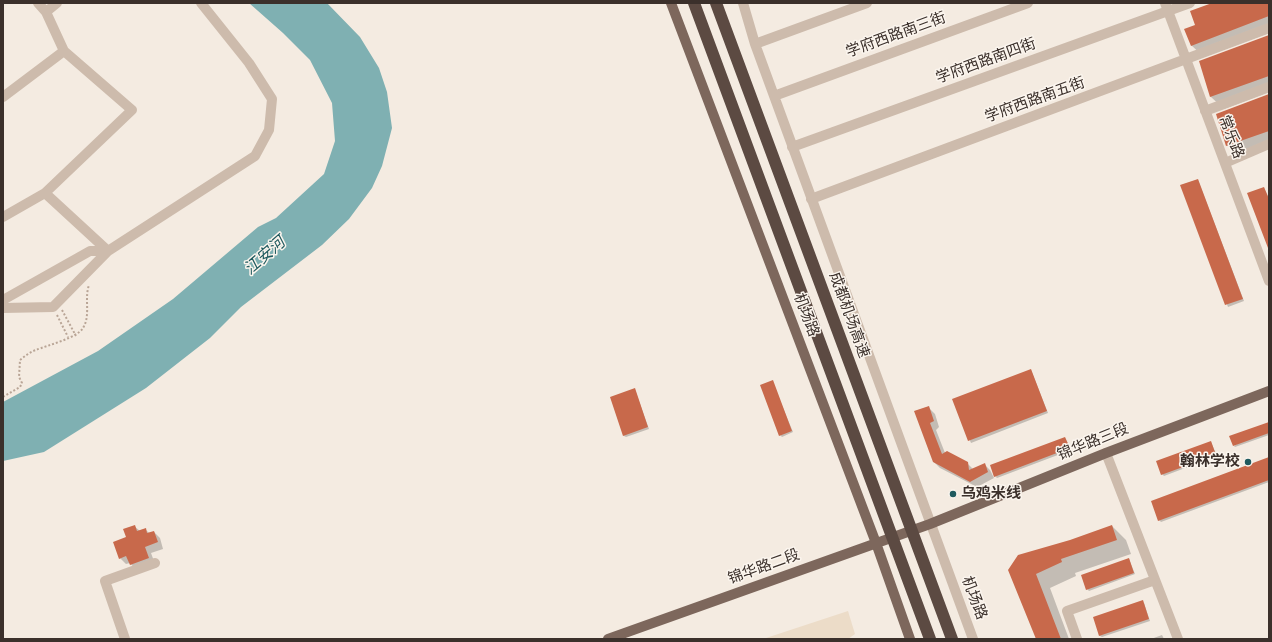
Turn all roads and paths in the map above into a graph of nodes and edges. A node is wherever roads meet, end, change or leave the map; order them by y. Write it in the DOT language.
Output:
graph roads {
  1 [pos="38,3"];
  2 [pos="57,3"];
  3 [pos="201,3"];
  4 [pos="671,3"];
  5 [pos="694,3"];
  6 [pos="716,3"];
  7 [pos="743,3"];
  8 [pos="867,3"];
  9 [pos="1028,3"];
  10 [pos="1190,3"];
  11 [pos="1166,7"];
  12 [pos="46,12"];
  13 [pos="1269,28"];
  14 [pos="755,44"];
  15 [pos="64,51"];
  16 [pos="1186,61"];
  17 [pos="1269,87"];
  18 [pos="774,96"];
  19 [pos="3,97"];
  20 [pos="1205,111"];
  21 [pos="1269,144"];
  22 [pos="792,147"];
  23 [pos="1225,163"];
  24 [pos="45,193"];
  25 [pos="811,199"];
  26 [pos="3,218"];
  27 [pos="108,251"];
  28 [pos="87,272"];
  29 [pos="1269,281"];
  30 [pos="3,300"];
  31 [pos="55,304"];
  32 [pos="3,308"];
  33 [pos="76,336"];
  34 [pos="68,337"];
  35 [pos="1269,391"];
  36 [pos="3,397"];
  37 [pos="1106,453"];
  38 [pos="930,524"];
  39 [pos="876,542"];
  40 [pos="155,563"];
  41 [pos="1155,580"];
  42 [pos="125,639"];
  43 [pos="608,639"];
  44 [pos="910,639"];
  45 [pos="930,639"];
  46 [pos="952,639"];
  47 [pos="973,639"];
  48 [pos="1077,639"];
  49 [pos="1178,639"];
  1 -- 12 [label="street"];
  2 -- 12 [label="street"];
  3 -- 27 [label="street"];
  4 -- 39 [label="main road, 机场路"];
  5 -- 45 [label="highway, bridge"];
  6 -- 46 [label="highway, 成都机场高速, bridge"];
  7 -- 14 [label="street, 机场路"];
  8 -- 14 [label="street"];
  9 -- 18 [label="street, 学府西路南三街"];
  10 -- 11 [label="street, 学府西路南四街"];
  11 -- 16 [label="street, 常乐路"];
  11 -- 22 [label="street, 学府西路南四街"];
  12 -- 15 [label="street"];
  13 -- 16 [label="street, 学府西路南五街"];
  14 -- 18 [label="street, 机场路"];
  15 -- 19 [label="street"];
  15 -- 24 [label="street"];
  16 -- 20 [label="street, 常乐路"];
  16 -- 25 [label="street, 学府西路南五街"];
  17 -- 20 [label="street"];
  18 -- 22 [label="street, 机场路"];
  20 -- 23 [label="street, 常乐路"];
  21 -- 23 [label="street"];
  22 -- 25 [label="street, 机场路"];
  23 -- 29 [label="street, 常乐路"];
  24 -- 26 [label="street"];
  24 -- 27 [label="street"];
  25 -- 38 [label="street, 机场路"];
  27 -- 28 [label="street"];
  27 -- 30 [label="street"];
  28 -- 31 [label="street"];
  28 -- 33 [label="path"];
  31 -- 32 [label="street"];
  31 -- 33 [label="path"];
  31 -- 34 [label="path"];
  33 -- 34 [label="path"];
  34 -- 36 [label="path"];
  35 -- 37 [label="main road, 锦华路三段"];
  37 -- 38 [label="main road, 锦华路三段"];
  37 -- 41 [label="street"];
  38 -- 39 [label="main road, 锦华路二段"];
  38 -- 47 [label="street, 机场路"];
  39 -- 43 [label="main road, 锦华路二段"];
  39 -- 44 [label="main road, 机场路"];
  40 -- 42 [label="street"];
  41 -- 48 [label="street"];
  41 -- 49 [label="street"];
}
